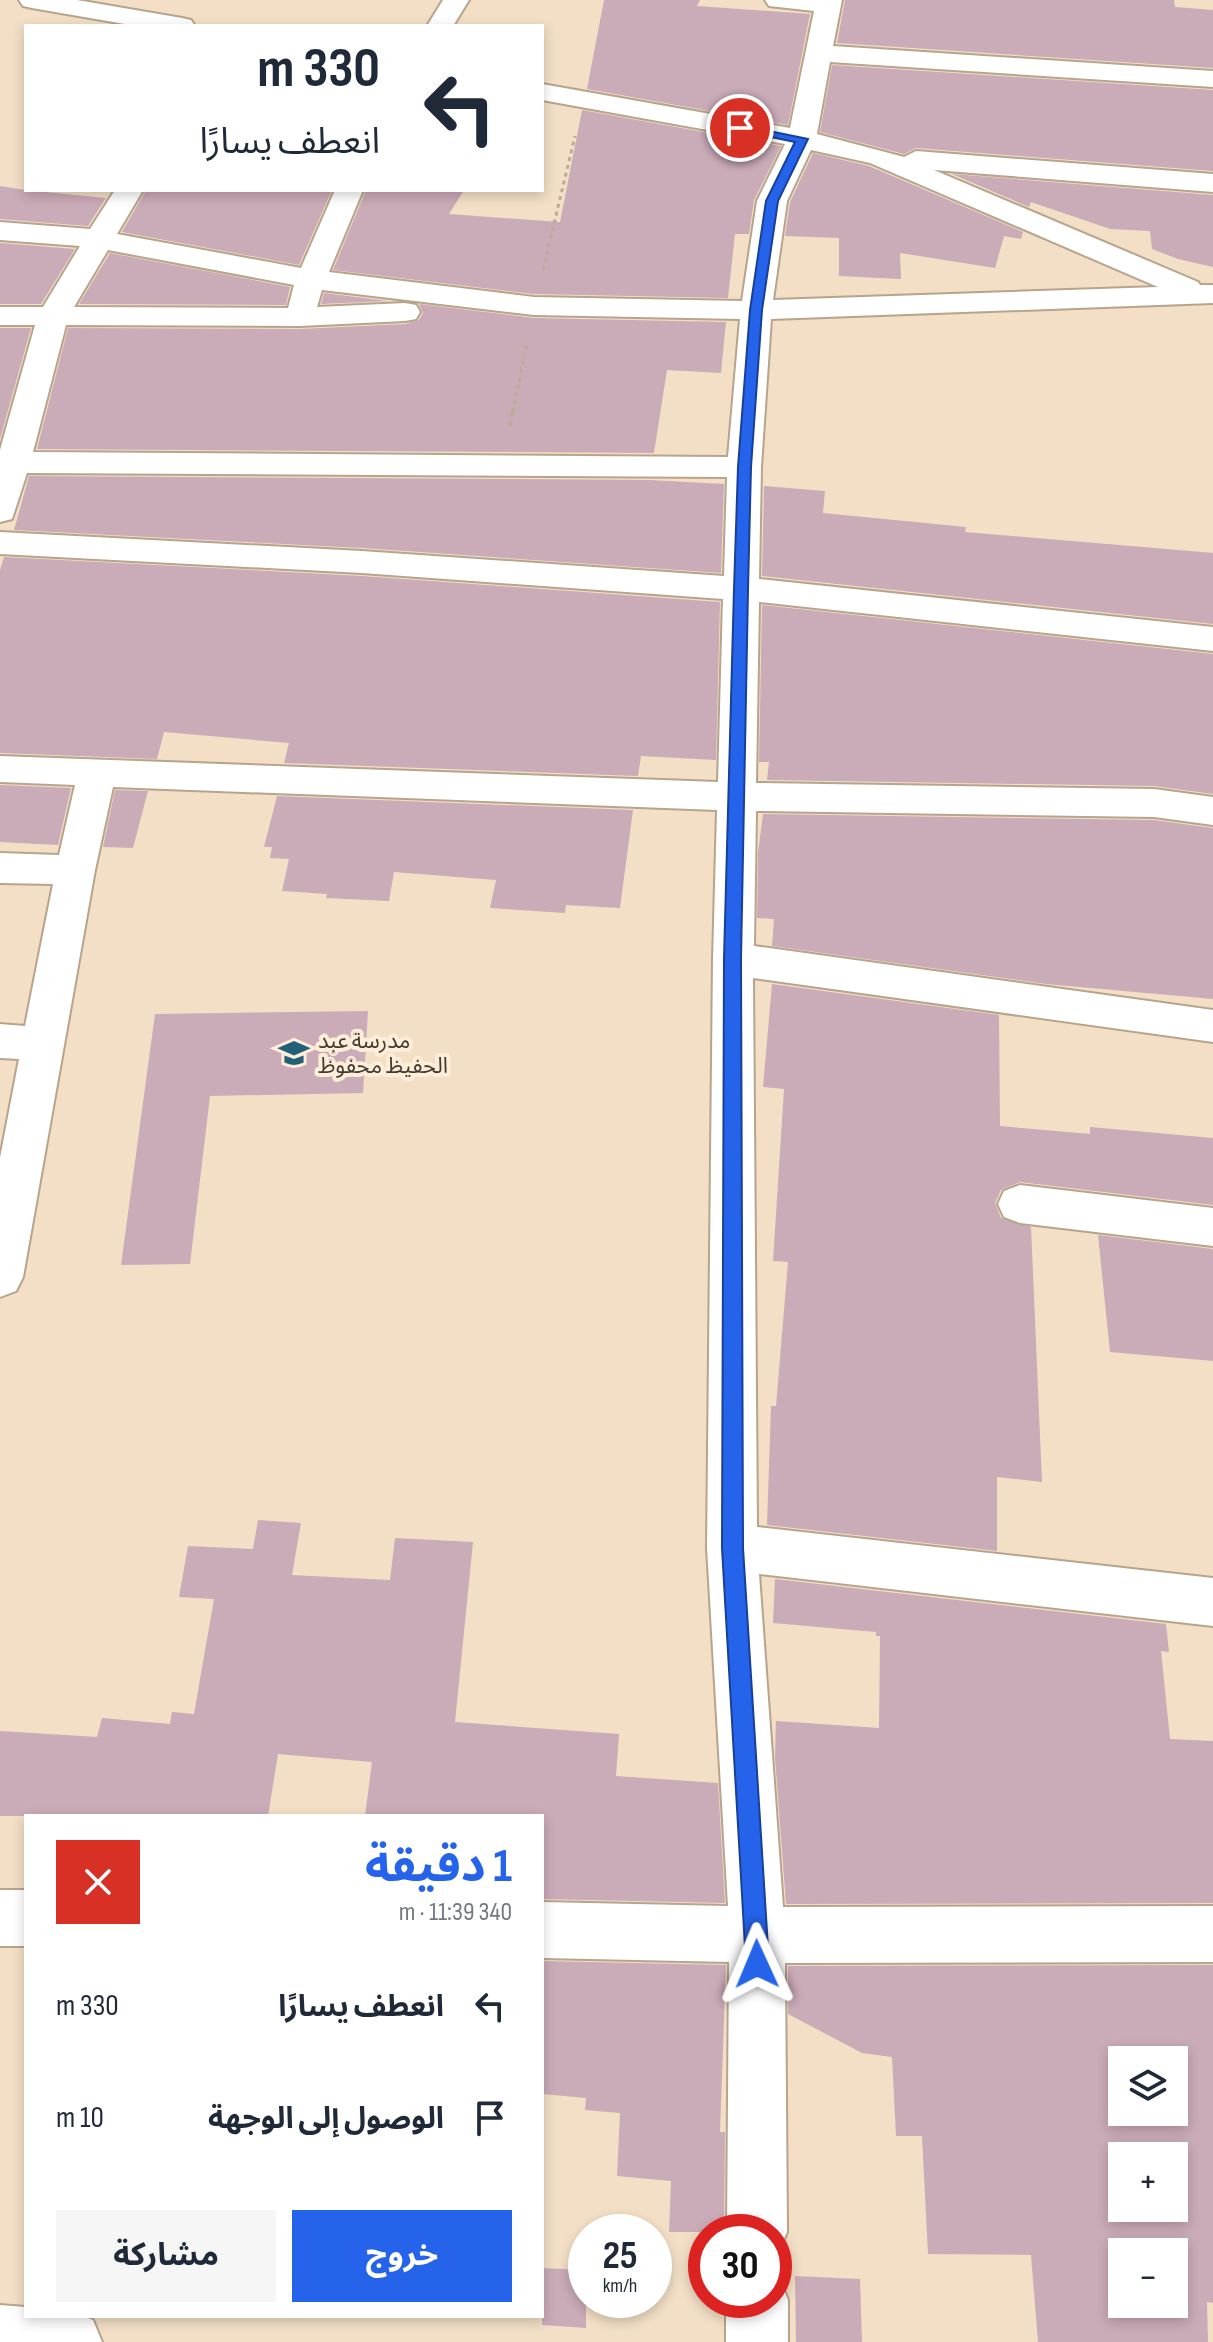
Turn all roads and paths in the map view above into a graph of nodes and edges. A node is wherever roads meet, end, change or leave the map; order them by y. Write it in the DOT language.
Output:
graph roads {
  1 [pos="32,0"];
  2 [pos="177,0"];
  3 [pos="456,0"];
  4 [pos="778,0"];
  5 [pos="828,2"];
  6 [pos="170,24"];
  7 [pos="441,24"];
  8 [pos="818,53"];
  9 [pos="1213,79"];
  10 [pos="544,92"];
  11 [pos="584,100"];
  12 [pos="802,139"];
  13 [pos="879,157"];
  14 [pos="1213,183"];
  15 [pos="128,192"];
  16 [pos="348,192"];
  17 [pos="0,231"];
  18 [pos="98,239"];
  19 [pos="309,279"];
  20 [pos="1208,295"];
  21 [pos="534,306"];
  22 [pos="756,310"];
  23 [pos="0,316"];
  24 [pos="53,316"];
  25 [pos="300,317"];
  26 [pos="7,462"];
  27 [pos="502,465"];
  28 [pos="744,467"];
  29 [pos="0,511"];
  30 [pos="0,543"];
  31 [pos="741,589"];
  32 [pos="1213,639"];
  33 [pos="0,769"];
  34 [pos="97,772"];
  35 [pos="737,797"];
  36 [pos="1213,811"];
  37 [pos="0,868"];
  38 [pos="75,870"];
  39 [pos="733,959"];
  40 [pos="1213,1026"];
  41 [pos="0,1041"];
  42 [pos="43,1043"];
  43 [pos="1020,1204"];
  44 [pos="1213,1227"];
  45 [pos="3,1249"];
  46 [pos="732,1548"];
  47 [pos="1213,1602"];
  48 [pos="0,1918"];
  49 [pos="24,1918"];
  50 [pos="544,1930"];
  51 [pos="1213,1934"];
  52 [pos="757,1935"];
  53 [pos="757,2214"];
  54 [pos="757,2318"];
  55 [pos="0,2336"];
  56 [pos="71,2342"];
  57 [pos="757,2342"];
  1 -- 6 [label="street"];
  2 -- 6 [label="street"];
  3 -- 7 [label="street"];
  4 -- 5 [label="street"];
  5 -- 8 [label="street"];
  8 -- 9 [label="street"];
  8 -- 12 [label="street"];
  10 -- 11 [label="street"];
  11 -- 12 [label="street"];
  11 -- 21 [label="path"];
  12 -- 13 [label="street"];
  12 -- 22 [label="street"];
  13 -- 14 [label="street"];
  13 -- 20 [label="street"];
  15 -- 18 [label="street"];
  16 -- 19 [label="street"];
  17 -- 18 [label="street"];
  18 -- 19 [label="street"];
  18 -- 24 [label="street"];
  19 -- 21 [label="street"];
  19 -- 25 [label="street"];
  20 -- 22 [label="street"];
  21 -- 22 [label="street"];
  21 -- 25 [label="street"];
  21 -- 27 [label="path"];
  22 -- 28 [label="street"];
  23 -- 24 [label="street"];
  24 -- 25 [label="street"];
  24 -- 26 [label="street"];
  26 -- 27 [label="street"];
  26 -- 29 [label="street"];
  27 -- 28 [label="street"];
  28 -- 31 [label="street"];
  30 -- 31 [label="street"];
  31 -- 32 [label="street"];
  31 -- 35 [label="street"];
  33 -- 34 [label="street"];
  34 -- 35 [label="street"];
  34 -- 38 [label="street"];
  35 -- 36 [label="street"];
  35 -- 39 [label="street"];
  37 -- 38 [label="street"];
  38 -- 42 [label="street"];
  39 -- 40 [label="street"];
  39 -- 46 [label="street"];
  41 -- 42 [label="street"];
  42 -- 45 [label="street"];
  43 -- 44 [label="street"];
  46 -- 47 [label="street"];
  46 -- 52 [label="street"];
  48 -- 49 [label="street"];
  50 -- 52 [label="street"];
  51 -- 52 [label="street"];
  52 -- 53 [label="street"];
  54 -- 57 [label="street"];
  55 -- 56 [label="street"];
}
